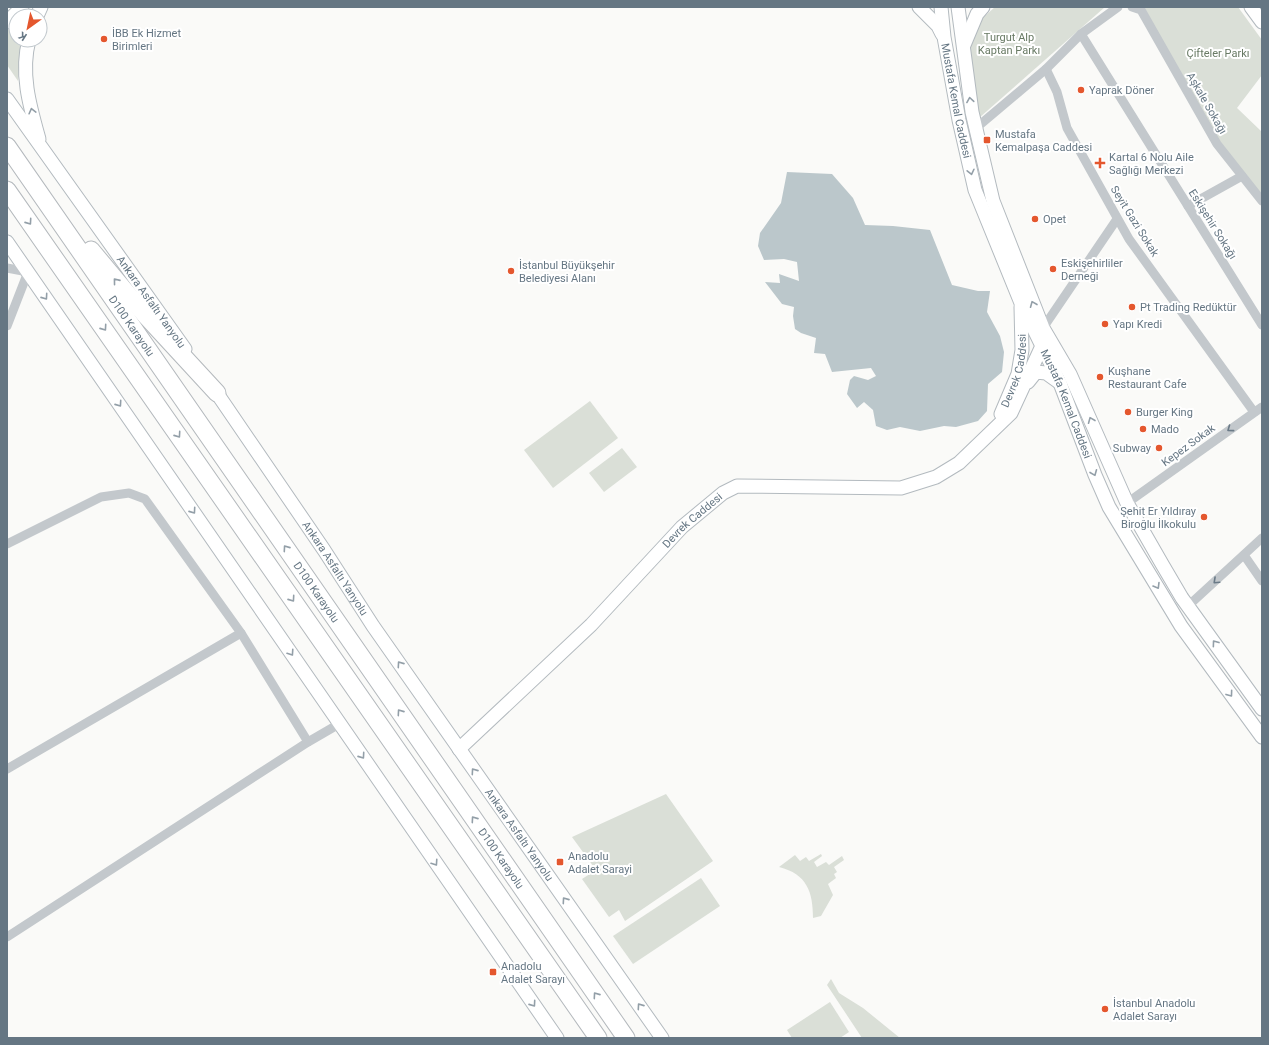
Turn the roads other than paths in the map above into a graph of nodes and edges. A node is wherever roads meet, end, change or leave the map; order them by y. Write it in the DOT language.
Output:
graph roads {
  1 [pos="22,7"];
  2 [pos="919,7"];
  3 [pos="941,7"];
  4 [pos="958,7"];
  5 [pos="983,7"];
  6 [pos="1118,7"];
  7 [pos="1132,7"];
  8 [pos="1251,7"];
  9 [pos="7,22"];
  10 [pos="1262,22"];
  11 [pos="1081,34"];
  12 [pos="944,37"];
  13 [pos="27,48"];
  14 [pos="963,48"];
  15 [pos="1046,69"];
  16 [pos="7,99"];
  17 [pos="976,128"];
  18 [pos="9,149"];
  19 [pos="41,149"];
  20 [pos="1242,176"];
  21 [pos="7,190"];
  22 [pos="1262,201"];
  23 [pos="1188,206"];
  24 [pos="1117,219"];
  25 [pos="7,242"];
  26 [pos="7,268"];
  27 [pos="28,272"];
  28 [pos="1021,303"];
  29 [pos="1262,325"];
  30 [pos="7,326"];
  31 [pos="1043,328"];
  32 [pos="1042,346"];
  33 [pos="1060,383"];
  34 [pos="1024,386"];
  35 [pos="217,393"];
  36 [pos="1258,409"];
  37 [pos="991,434"];
  38 [pos="1127,503"];
  39 [pos="1262,538"];
  40 [pos="7,544"];
  41 [pos="1244,555"];
  42 [pos="1262,581"];
  43 [pos="1188,606"];
  44 [pos="241,633"];
  45 [pos="1262,709"];
  46 [pos="339,724"];
  47 [pos="1262,737"];
  48 [pos="308,742"];
  49 [pos="459,749"];
  50 [pos="7,769"];
  51 [pos="7,937"];
  52 [pos="557,1038"];
  53 [pos="598,1038"];
  54 [pos="626,1038"];
  55 [pos="662,1038"];
  1 -- 9 [label="street"];
  2 -- 12 [label="street"];
  3 -- 12 [label="street, Mustafa Kemal Caddesi"];
  4 -- 14 [label="street, Mustafa Kemal Caddesi"];
  5 -- 14 [label="street"];
  6 -- 11 [label="street"];
  7 -- 20 [label="street, Aşkale Sokağı"];
  8 -- 10 [label="street"];
  11 -- 15 [label="street"];
  11 -- 23 [label="street, Eskişehir Sokağı"];
  12 -- 28 [label="street, Mustafa Kemal Caddesi, one-way"];
  19 -- 13 [label="street, one-way"];
  17 -- 14 [label="street, Mustafa Kemal Caddesi, one-way"];
  15 -- 17 [label="street"];
  15 -- 24 [label="street, Seyit Gazi Sokak"];
  16 -- 19 [label="street, Ankara Asfaltı Yanyolu"];
  31 -- 17 [label="street, Mustafa Kemal Caddesi, one-way"];
  35 -- 18 [label="highway, one-way"];
  54 -- 18 [label="highway, D100 Karayolu, one-way"];
  19 -- 35 [label="street, Ankara Asfaltı Yanyolu"];
  20 -- 22 [label="street, Aşkale Sokağı"];
  20 -- 23 [label="street"];
  21 -- 53 [label="highway, D100 Karayolu, one-way"];
  23 -- 29 [label="street, Eskişehir Sokağı"];
  24 -- 31 [label="street"];
  24 -- 36 [label="street, Seyit Gazi Sokak"];
  25 -- 27 [label="street"];
  26 -- 27 [label="street"];
  27 -- 30 [label="street"];
  27 -- 46 [label="street, one-way"];
  28 -- 32 [label="street, Mustafa Kemal Caddesi"];
  28 -- 37 [label="street, Devrek Caddesi"];
  31 -- 32 [label="street, Devrek Caddesi"];
  38 -- 31 [label="street, Mustafa Kemal Caddesi, one-way"];
  32 -- 33 [label="street, Mustafa Kemal Caddesi"];
  32 -- 34 [label="street, Devrek Caddesi"];
  33 -- 34 [label="street, Devrek Caddesi"];
  33 -- 47 [label="street, Mustafa Kemal Caddesi, one-way"];
  34 -- 37 [label="street, Devrek Caddesi"];
  49 -- 35 [label="street, Ankara Asfaltı Yanyolu, one-way"];
  36 -- 38 [label="street, Kepez Sokak, one-way"];
  37 -- 49 [label="street, Devrek Caddesi"];
  38 -- 43 [label="street, Mustafa Kemal Caddesi"];
  39 -- 41 [label="street"];
  40 -- 44 [label="street"];
  41 -- 42 [label="street"];
  41 -- 43 [label="street, one-way"];
  45 -- 43 [label="street, Mustafa Kemal Caddesi, one-way"];
  44 -- 48 [label="street"];
  44 -- 50 [label="street"];
  46 -- 48 [label="street"];
  46 -- 52 [label="street, one-way"];
  48 -- 51 [label="street"];
  55 -- 49 [label="street, Ankara Asfaltı Yanyolu, one-way"];
}
